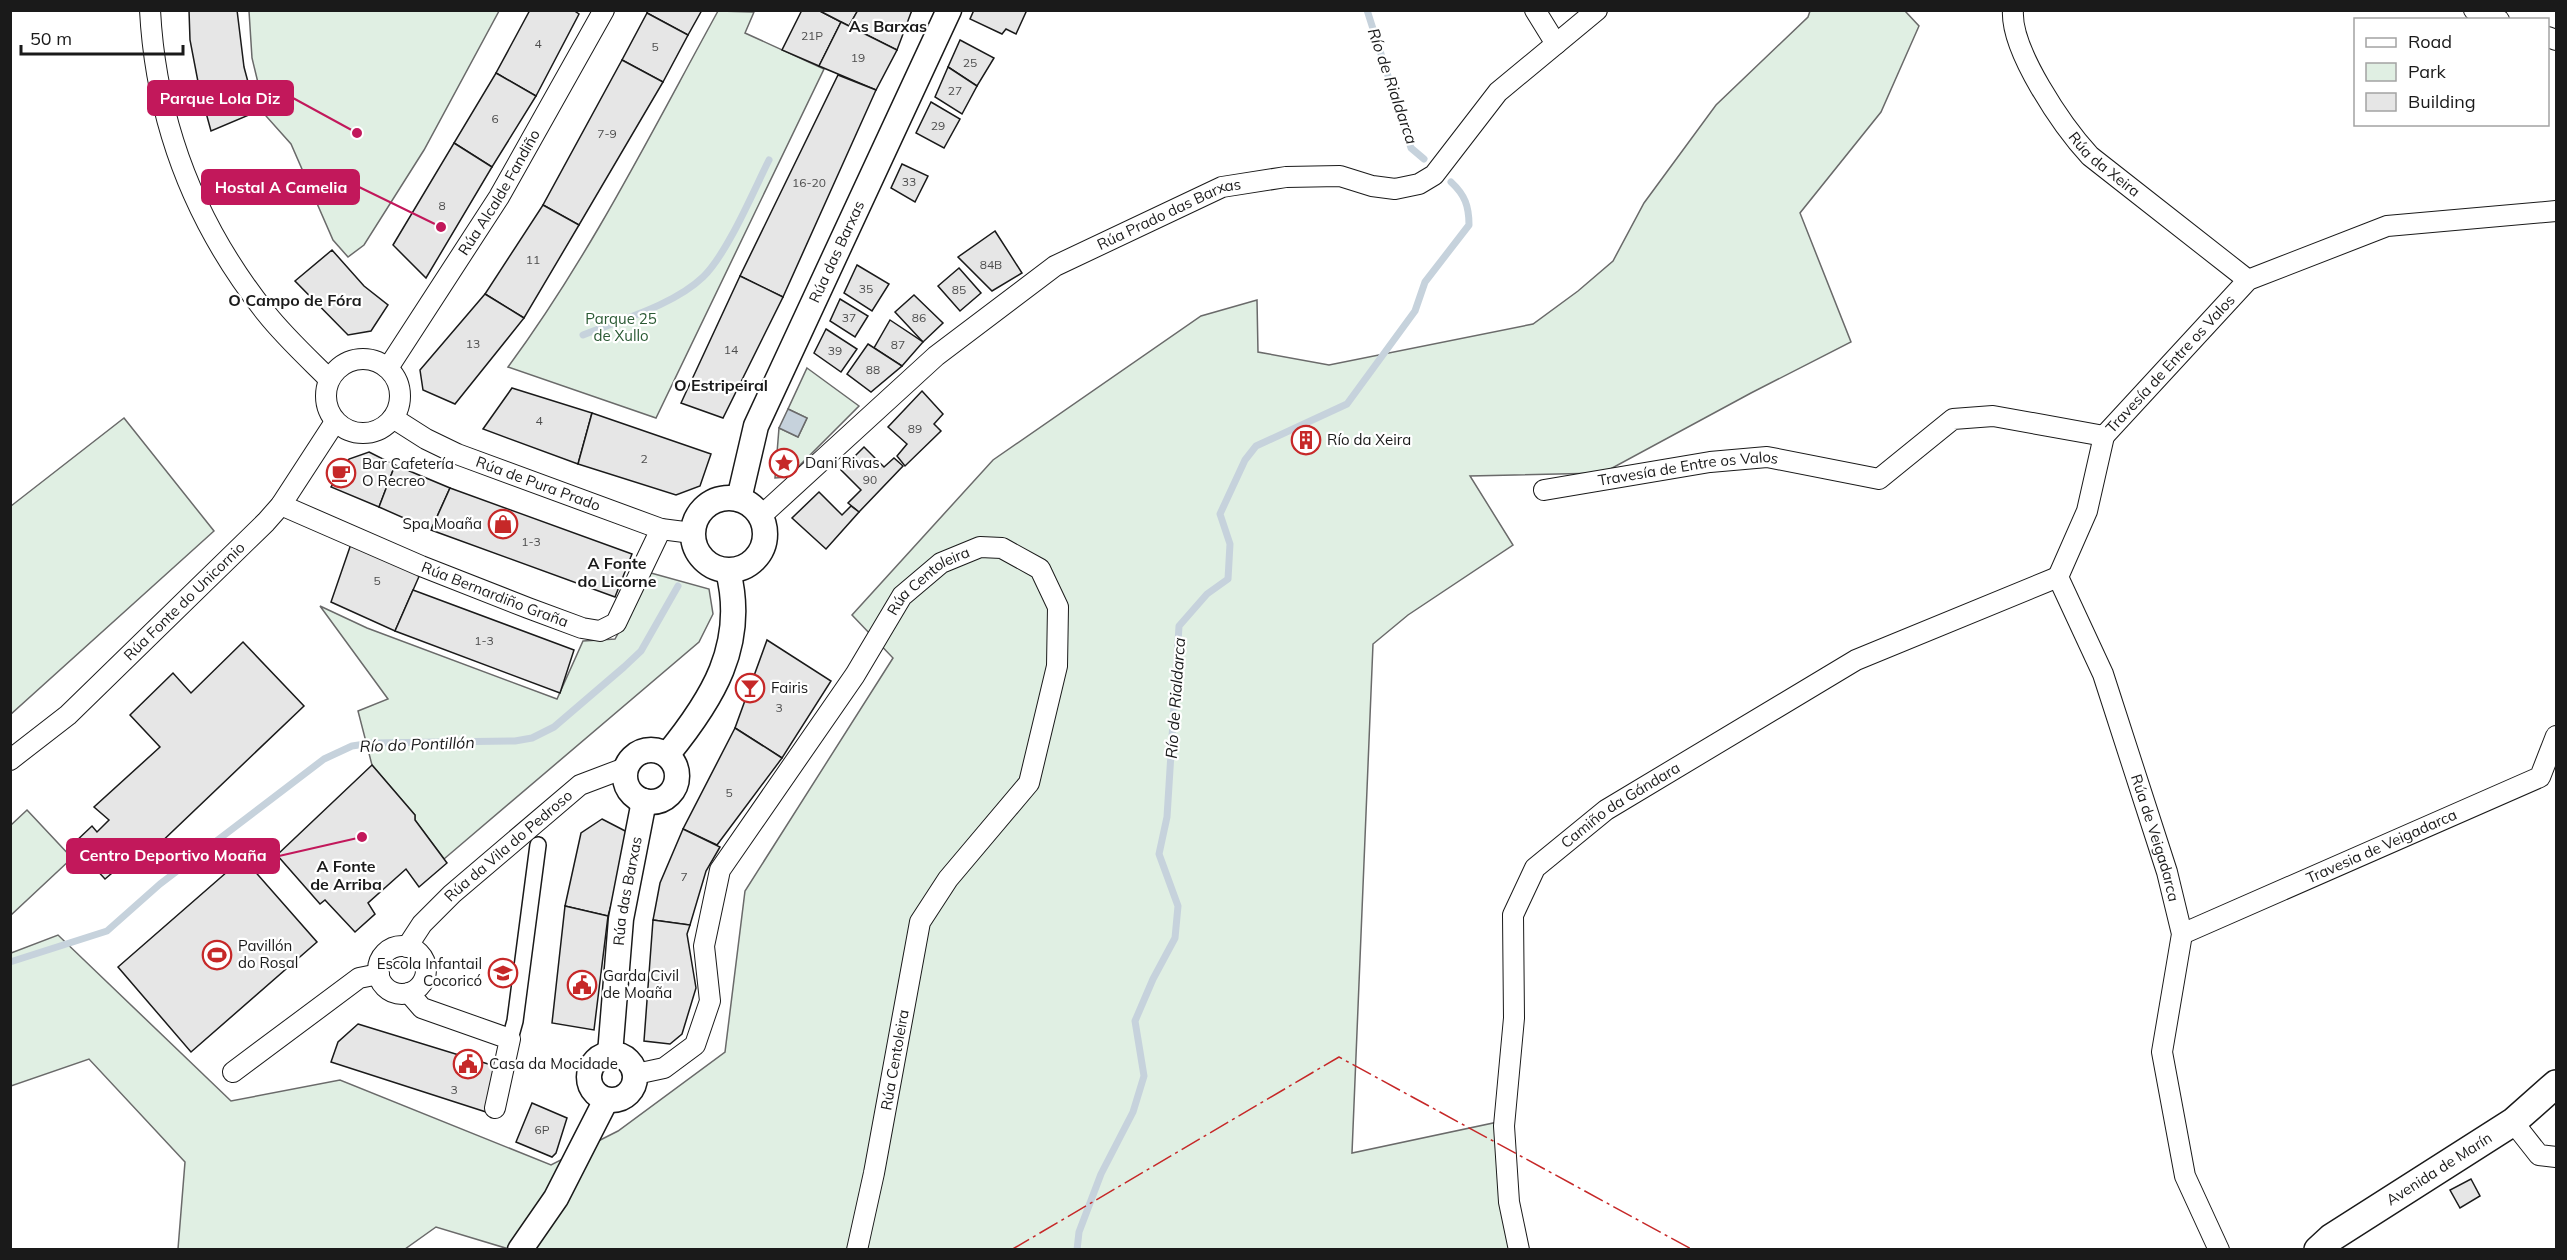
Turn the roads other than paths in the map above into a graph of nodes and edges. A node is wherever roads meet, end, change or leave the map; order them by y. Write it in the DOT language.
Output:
graph roads {
  1 [pos="150,10"];
  2 [pos="604,10"];
  3 [pos="949,10"];
  4 [pos="1535,10"];
  5 [pos="1597,10"];
  6 [pos="2013,10"];
  7 [pos="2474,10"];
  8 [pos="2494,18"];
  9 [pos="1556,44"];
  10 [pos="2556,211"];
  11 [pos="2248,280"];
  12 [pos="388,368"];
  13 [pos="329,380"];
  14 [pos="393,418"];
  15 [pos="335,422"];
  16 [pos="2104,436"];
  17 [pos="1544,490"];
  18 [pos="739,499"];
  19 [pos="282,505"];
  20 [pos="761,516"];
  21 [pos="661,529"];
  22 [pos="692,533"];
  23 [pos="728,571"];
  24 [pos="2058,577"];
  25 [pos="2556,736"];
  26 [pos="667,755"];
  27 [pos="10,760"];
  28 [pos="626,768"];
  29 [pos="644,801"];
  30 [pos="538,845"];
  31 [pos="2182,934"];
  32 [pos="407,947"];
  33 [pos="379,974"];
  34 [pos="409,993"];
  35 [pos="510,1039"];
  36 [pos="610,1054"];
  37 [pos="233,1072"];
  38 [pos="636,1074"];
  39 [pos="2556,1084"];
  40 [pos="606,1100"];
  41 [pos="495,1108"];
  42 [pos="2513,1122"];
  43 [pos="2556,1157"];
  44 [pos="520,1250"];
  45 [pos="857,1250"];
  46 [pos="1519,1250"];
  47 [pos="2219,1250"];
  48 [pos="2318,1250"];
  1 -- 13 [label="street"];
  2 -- 12 [label="street, Rúa Alcalde Fandiño"];
  3 -- 18 [label="street, Rúa das Barxas"];
  4 -- 9 [label="street"];
  5 -- 9 [label="street, Rúa Prado das Barxas"];
  6 -- 11 [label="street, Rúa da Xeira"];
  7 -- 8 [label="street"];
  9 -- 20 [label="street, Rúa Prado das Barxas"];
  10 -- 11 [label="street, Travesía de Entre os Valos"];
  11 -- 16 [label="street, Travesía de Entre os Valos"];
  12 -- 13 [label="street"];
  12 -- 14 [label="street"];
  13 -- 15 [label="street"];
  14 -- 15 [label="street"];
  14 -- 21 [label="street, Rúa de Pura Prado"];
  15 -- 19 [label="street, Rúa Fonte do Unicornio"];
  16 -- 17 [label="street, Travesía de Entre os Valos"];
  16 -- 24 [label="street"];
  18 -- 20 [label="street"];
  18 -- 22 [label="street"];
  19 -- 21 [label="street, Rúa Bernardiño Graña"];
  19 -- 27 [label="street, Rúa Fonte do Unicornio"];
  20 -- 23 [label="street"];
  21 -- 22 [label="street, Rúa de Pura Prado"];
  22 -- 23 [label="street"];
  23 -- 26 [label="street"];
  24 -- 31 [label="street, Rúa de Veigadarca"];
  24 -- 46 [label="street, Camiño da Gándara"];
  25 -- 31 [label="street, Travesia de Veigadarca"];
  26 -- 28 [label="street"];
  26 -- 29 [label="street"];
  28 -- 29 [label="street"];
  28 -- 32 [label="street, Rúa da Vila do Pedroso"];
  29 -- 36 [label="street, Rúa das Barxas"];
  30 -- 35 [label="street"];
  31 -- 47 [label="street, Rúa de Veigadarca"];
  32 -- 33 [label="street, Rúa da Vila do Pedroso"];
  32 -- 34 [label="street"];
  33 -- 34 [label="street"];
  33 -- 37 [label="street"];
  34 -- 35 [label="street"];
  35 -- 41 [label="street"];
  36 -- 38 [label="street"];
  36 -- 40 [label="street"];
  38 -- 40 [label="street"];
  38 -- 45 [label="street, Rúa Centoleira"];
  39 -- 42 [label="main road, Avenida de Marín"];
  40 -- 44 [label="street"];
  42 -- 43 [label="street"];
  42 -- 48 [label="main road, Avenida de Marín"];
}
